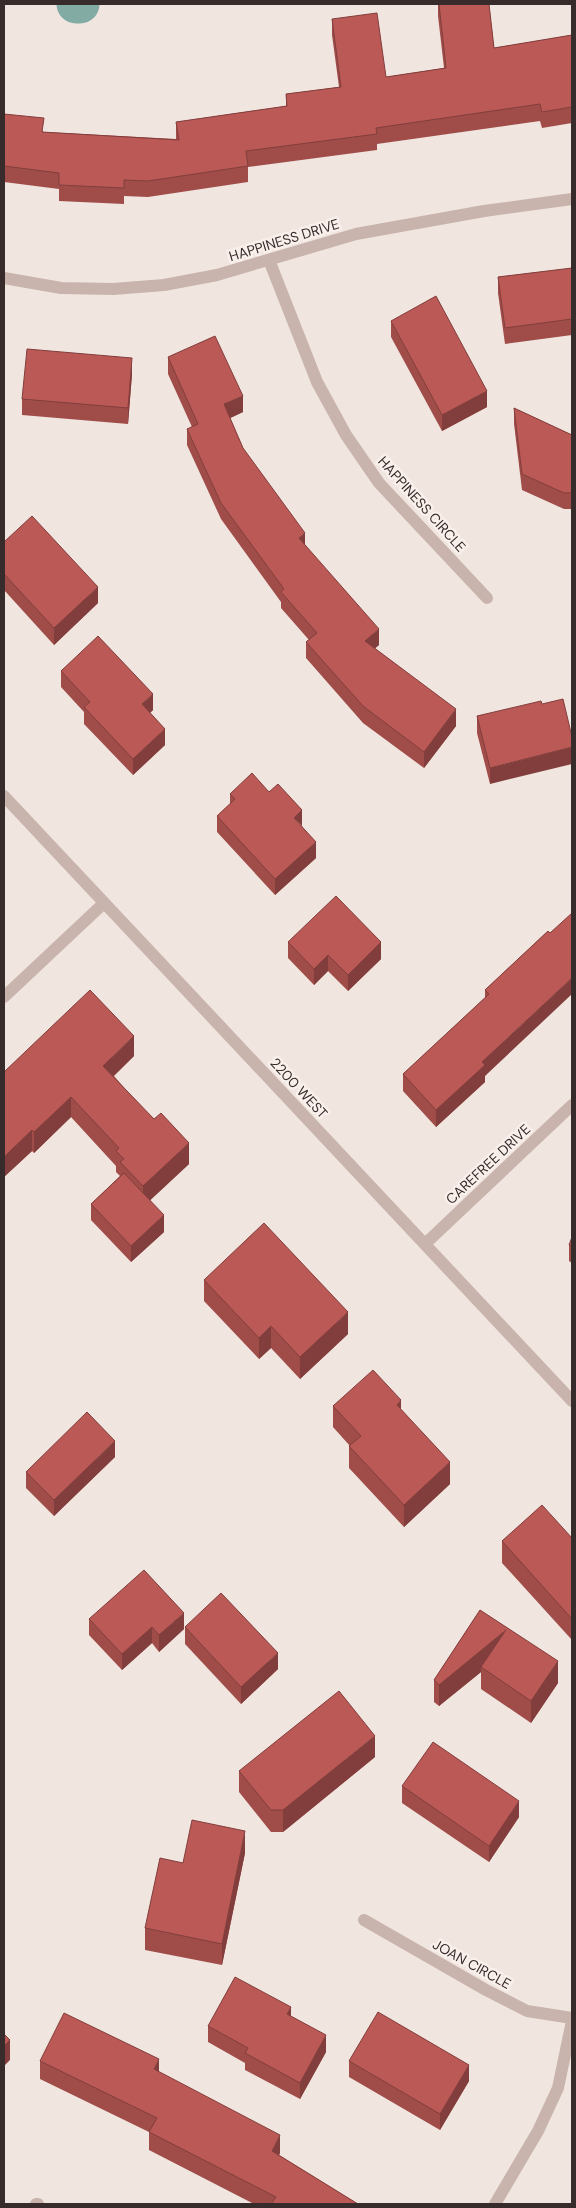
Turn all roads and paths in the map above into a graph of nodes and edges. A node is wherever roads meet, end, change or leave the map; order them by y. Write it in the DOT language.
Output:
graph roads {
  1 [pos="572,199"];
  2 [pos="269,260"];
  3 [pos="4,278"];
  4 [pos="486,598"];
  5 [pos="4,796"];
  6 [pos="104,903"];
  7 [pos="4,997"];
  8 [pos="572,1106"];
  9 [pos="425,1244"];
  10 [pos="572,1401"];
  11 [pos="364,1920"];
  12 [pos="572,2020"];
  13 [pos="496,2204"];
  1 -- 2 [label="street, HAPPINESS DRIVE"];
  2 -- 3 [label="street, HAPPINESS DRIVE"];
  2 -- 4 [label="street, HAPPINESS CIRCLE"];
  5 -- 6 [label="street, 2200 WEST"];
  6 -- 7 [label="street"];
  6 -- 9 [label="street, 2200 WEST"];
  8 -- 9 [label="street, CAREFREE DRIVE"];
  9 -- 10 [label="street, 2200 WEST"];
  11 -- 12 [label="street, JOAN CIRCLE"];
  12 -- 13 [label="street"];
}
